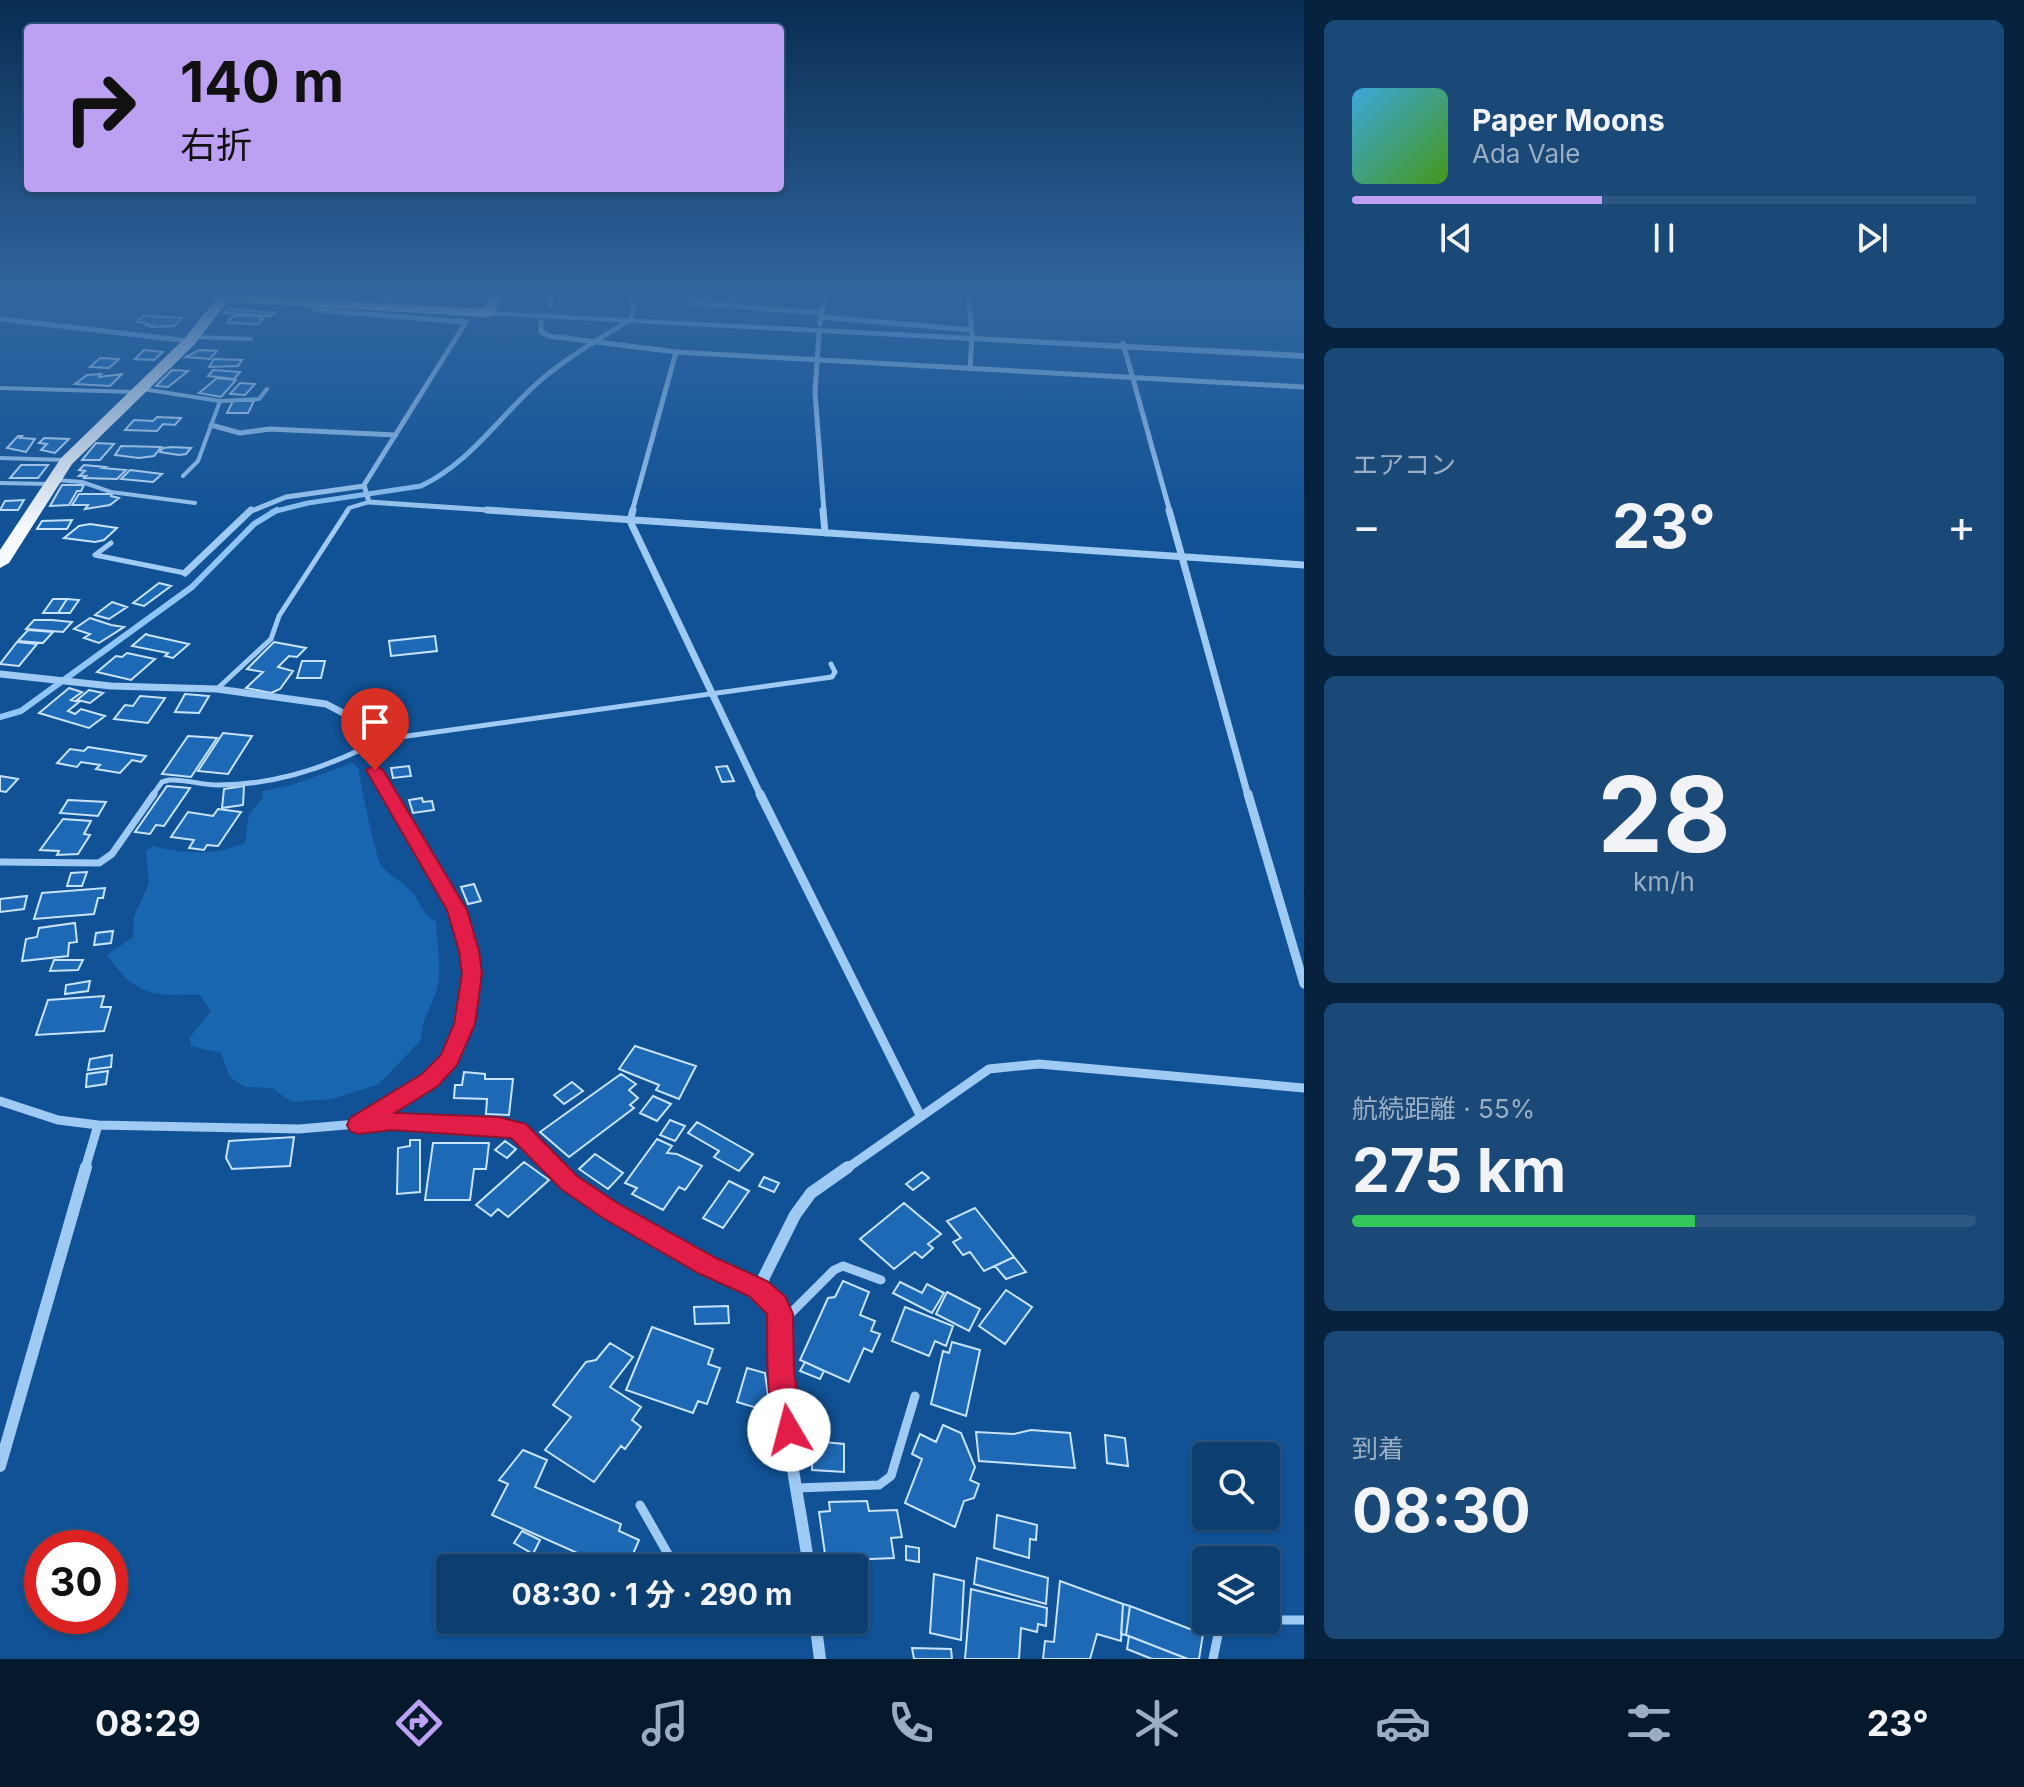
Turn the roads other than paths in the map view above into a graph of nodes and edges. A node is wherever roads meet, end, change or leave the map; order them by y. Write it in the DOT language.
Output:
graph roads {
  1 [pos="156,372"];
  2 [pos="435,372"];
  3 [pos="670,372"];
  4 [pos="816,372"];
  5 [pos="1032,372"];
  6 [pos="1131,372"];
  7 [pos="1133,378"];
  8 [pos="1304,387"];
  9 [pos="0,388"];
  10 [pos="267,389"];
  11 [pos="136,391"];
  12 [pos="221,401"];
  13 [pos="211,425"];
  14 [pos="396,435"];
  15 [pos="0,458"];
  16 [pos="67,460"];
  17 [pos="183,476"];
  18 [pos="51,482"];
  19 [pos="0,483"];
  20 [pos="365,487"];
  21 [pos="368,501"];
  22 [pos="195,503"];
  23 [pos="630,521"];
  24 [pos="825,533"];
  25 [pos="111,543"];
  26 [pos="1183,557"];
  27 [pos="0,563"];
  28 [pos="1304,565"];
  29 [pos="185,573"];
  30 [pos="831,664"];
  31 [pos="0,674"];
  32 [pos="217,689"];
  33 [pos="711,693"];
  34 [pos="365,744"];
  35 [pos="0,862"];
  36 [pos="1304,984"];
  37 [pos="1304,1088"];
  38 [pos="0,1101"];
  39 [pos="920,1115"];
  40 [pos="98,1125"];
  41 [pos="358,1125"];
  42 [pos="881,1280"];
  43 [pos="758,1289"];
  44 [pos="781,1323"];
  45 [pos="915,1396"];
  46 [pos="0,1466"];
  47 [pos="797,1488"];
  48 [pos="640,1505"];
  49 [pos="668,1554"];
  50 [pos="807,1554"];
  51 [pos="1304,1620"];
  52 [pos="817,1634"];
  53 [pos="820,1659"];
  54 [pos="1213,1659"];
  1 -- 11 [label="highway"];
  2 -- 14 [label="street"];
  3 -- 23 [label="street"];
  4 -- 24 [label="street"];
  5 -- 7 [label="street"];
  6 -- 7 [label="street"];
  7 -- 8 [label="street"];
  7 -- 26 [label="street"];
  9 -- 11 [label="lane"];
  10 -- 12 [label="lane"];
  11 -- 12 [label="lane"];
  11 -- 16 [label="highway"];
  12 -- 13 [label="lane"];
  13 -- 14 [label="street"];
  13 -- 17 [label="lane"];
  14 -- 20 [label="street"];
  15 -- 16 [label="lane"];
  16 -- 18 [label="highway"];
  18 -- 19 [label="lane"];
  18 -- 22 [label="lane"];
  18 -- 27 [label="highway"];
  20 -- 21 [label="street"];
  20 -- 29 [label="street"];
  21 -- 23 [label="street"];
  21 -- 32 [label="lane"];
  23 -- 24 [label="street"];
  23 -- 33 [label="street"];
  24 -- 26 [label="street"];
  25 -- 29 [label="lane"];
  26 -- 28 [label="street"];
  26 -- 36 [label="street"];
  30 -- 33 [label="lane"];
  31 -- 32 [label="street"];
  32 -- 34 [label="street"];
  33 -- 34 [label="lane"];
  33 -- 39 [label="street"];
  34 -- 35 [label="lane"];
  34 -- 41 [label="street"];
  37 -- 39 [label="street"];
  38 -- 40 [label="street"];
  39 -- 43 [label="street"];
  40 -- 41 [label="street"];
  40 -- 46 [label="street"];
  41 -- 43 [label="street"];
  42 -- 44 [label="lane"];
  43 -- 44 [label="street"];
  44 -- 47 [label="street"];
  45 -- 47 [label="lane"];
  47 -- 50 [label="street"];
  48 -- 49 [label="lane"];
  51 -- 54 [label="lane"];
  52 -- 53 [label="street"];
}
